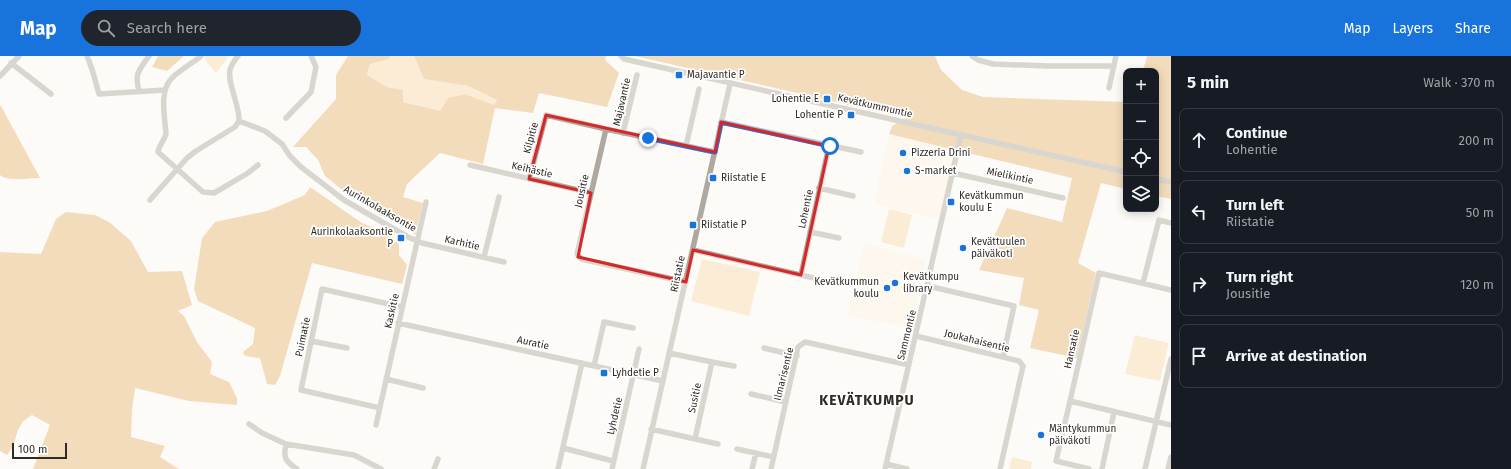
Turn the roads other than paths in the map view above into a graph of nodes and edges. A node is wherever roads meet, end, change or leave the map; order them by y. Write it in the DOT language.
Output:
graph roads {
  1 [pos="20,56"];
  2 [pos="87,56"];
  3 [pos="149,56"];
  4 [pos="201,56"];
  5 [pos="238,56"];
  6 [pos="311,56"];
  7 [pos="621,56"];
  8 [pos="972,56"];
  9 [pos="1116,56"];
  10 [pos="11,63"];
  11 [pos="1114,66"];
  12 [pos="637,75"];
  13 [pos="0,76"];
  14 [pos="730,84"];
  15 [pos="1109,88"];
  16 [pos="699,89"];
  17 [pos="165,90"];
  18 [pos="139,91"];
  19 [pos="51,94"];
  20 [pos="286,118"];
  21 [pos="239,121"];
  22 [pos="721,122"];
  23 [pos="606,129"];
  24 [pos="623,133"];
  25 [pos="961,135"];
  26 [pos="686,146"];
  27 [pos="830,146"];
  28 [pos="715,152"];
  29 [pos="861,152"];
  30 [pos="258,165"];
  31 [pos="470,165"];
  32 [pos="176,168"];
  33 [pos="1123,171"];
  34 [pos="953,173"];
  35 [pos="529,179"];
  36 [pos="1159,180"];
  37 [pos="1171,182"];
  38 [pos="819,188"];
  39 [pos="591,193"];
  40 [pos="499,196"];
  41 [pos="853,196"];
  42 [pos="1062,198"];
  43 [pos="150,200"];
  44 [pos="426,202"];
  45 [pos="1171,223"];
  46 [pos="810,232"];
  47 [pos="840,238"];
  48 [pos="417,241"];
  49 [pos="693,250"];
  50 [pos="484,257"];
  51 [pos="504,262"];
  52 [pos="801,275"];
  53 [pos="686,282"];
  54 [pos="831,282"];
  55 [pos="1143,283"];
  56 [pos="928,286"];
  57 [pos="1171,290"];
  58 [pos="402,307"];
  59 [pos="398,323"];
  60 [pos="633,328"];
  61 [pos="916,336"];
  62 [pos="311,341"];
  63 [pos="347,348"];
  64 [pos="764,348"];
  65 [pos="639,349"];
  66 [pos="670,353"];
  67 [pos="796,356"];
  68 [pos="1003,357"];
  69 [pos="1171,359"];
  70 [pos="712,362"];
  71 [pos="582,363"];
  72 [pos="909,365"];
  73 [pos="594,366"];
  74 [pos="734,366"];
  75 [pos="633,375"];
  76 [pos="386,379"];
  77 [pos="663,381"];
  78 [pos="423,388"];
  79 [pos="751,394"];
  80 [pos="1070,401"];
  81 [pos="786,402"];
  82 [pos="380,408"];
  83 [pos="1114,412"];
  84 [pos="1156,421"];
  85 [pos="249,424"];
  86 [pos="376,425"];
  87 [pos="1171,425"];
  88 [pos="652,429"];
  89 [pos="695,439"];
  90 [pos="286,444"];
  91 [pos="718,444"];
  92 [pos="563,448"];
  93 [pos="737,449"];
  94 [pos="756,453"];
  95 [pos="773,457"];
  96 [pos="1171,457"];
  97 [pos="438,458"];
  98 [pos="613,461"];
  99 [pos="886,466"];
  100 [pos="297,469"];
  101 [pos="381,469"];
  102 [pos="434,469"];
  103 [pos="558,469"];
  104 [pos="612,469"];
  105 [pos="643,469"];
  106 [pos="755,469"];
  107 [pos="771,469"];
  108 [pos="908,469"];
  109 [pos="1000,469"];
  110 [pos="1089,469"];
  111 [pos="1102,469"];
  112 [pos="1144,469"];
  113 [pos="1168,469"];
  1 -- 10 [label="street"];
  2 -- 18 [label="street"];
  3 -- 18 [label="street"];
  4 -- 17 [label="street"];
  5 -- 21 [label="street"];
  6 -- 20 [label="street"];
  7 -- 14 [label="street, Kevätkummuntie"];
  8 -- 11 [label="street"];
  9 -- 11 [label="street"];
  10 -- 13 [label="street"];
  10 -- 19 [label="street"];
  11 -- 15 [label="street"];
  12 -- 24 [label="street, Majavantie"];
  14 -- 22 [label="street, Riistatie"];
  14 -- 25 [label="street, Kevätkummuntie"];
  16 -- 26 [label="street"];
  17 -- 18 [label="street"];
  17 -- 32 [label="street"];
  21 -- 32 [label="street"];
  21 -- 48 [label="street, Aurinkolaaksontie"];
  22 -- 27 [label="street"];
  22 -- 28 [label="street, Riistatie"];
  23 -- 24 [label="street"];
  23 -- 35 [label="street, Kilpitie"];
  23 -- 39 [label="street, Jousitie"];
  24 -- 26 [label="street"];
  25 -- 33 [label="street, Kevätkummuntie"];
  25 -- 34 [label="street, Sammontie"];
  26 -- 28 [label="street"];
  27 -- 29 [label="street"];
  27 -- 38 [label="street, Lohentie"];
  28 -- 49 [label="street, Riistatie"];
  30 -- 32 [label="street"];
  31 -- 35 [label="street, Keihästie"];
  32 -- 43 [label="street"];
  34 -- 42 [label="street, Mielikintie"];
  34 -- 56 [label="street, Sammontie"];
  35 -- 39 [label="street, Keihästie"];
  36 -- 37 [label="street"];
  38 -- 41 [label="street"];
  38 -- 46 [label="street, Lohentie"];
  39 -- 53 [label="street, Jousitie"];
  40 -- 50 [label="street"];
  44 -- 48 [label="street, Kaskitie"];
  45 -- 55 [label="street"];
  46 -- 47 [label="street"];
  46 -- 52 [label="street, Lohentie"];
  48 -- 50 [label="street, Karhitie"];
  48 -- 58 [label="street, Kaskitie"];
  49 -- 52 [label="street"];
  49 -- 53 [label="street, Riistatie"];
  50 -- 51 [label="street, Karhitie"];
  52 -- 54 [label="street"];
  53 -- 66 [label="street, Riistatie"];
  55 -- 57 [label="street, Hansatie"];
  55 -- 80 [label="street, Hansatie"];
  56 -- 61 [label="street, Sammontie"];
  56 -- 68 [label="street"];
  58 -- 59 [label="street, Kaskitie"];
  58 -- 62 [label="street, Puimatie"];
  59 -- 71 [label="street, Auratie"];
  59 -- 76 [label="street, Kaskitie"];
  60 -- 73 [label="street"];
  61 -- 68 [label="street, Joukahaisentie"];
  61 -- 72 [label="street, Sammontie"];
  62 -- 63 [label="street"];
  62 -- 82 [label="street, Puimatie"];
  64 -- 67 [label="street"];
  65 -- 75 [label="street, Lyhdetie"];
  66 -- 70 [label="street"];
  66 -- 77 [label="street, Riistatie"];
  67 -- 72 [label="street, Ilmarisentie"];
  67 -- 81 [label="street, Ilmarisentie"];
  68 -- 109 [label="street, Joukahaisentie"];
  69 -- 84 [label="street"];
  70 -- 74 [label="street"];
  70 -- 89 [label="street, Susitie"];
  71 -- 73 [label="street, Auratie"];
  71 -- 92 [label="street"];
  72 -- 99 [label="street, Sammontie"];
  73 -- 75 [label="street, Auratie"];
  75 -- 77 [label="street, Auratie"];
  75 -- 98 [label="street, Lyhdetie"];
  76 -- 78 [label="street"];
  76 -- 82 [label="street, Kaskitie"];
  77 -- 88 [label="street, Riistatie"];
  79 -- 81 [label="street"];
  80 -- 83 [label="street"];
  80 -- 110 [label="street"];
  81 -- 95 [label="street, Ilmarisentie"];
  82 -- 86 [label="street, Kaskitie"];
  83 -- 84 [label="street"];
  83 -- 111 [label="street"];
  84 -- 87 [label="street"];
  84 -- 112 [label="street"];
  85 -- 90 [label="street"];
  88 -- 89 [label="street"];
  88 -- 105 [label="street, Riistatie"];
  89 -- 91 [label="street"];
  90 -- 100 [label="street"];
  90 -- 101 [label="street"];
  92 -- 98 [label="street"];
  92 -- 103 [label="street"];
  93 -- 94 [label="street"];
  94 -- 95 [label="street"];
  94 -- 106 [label="street"];
  95 -- 107 [label="street, Ilmarisentie"];
  96 -- 113 [label="street"];
  97 -- 102 [label="street"];
  98 -- 104 [label="street, Lyhdetie"];
  99 -- 108 [label="street"];
}
